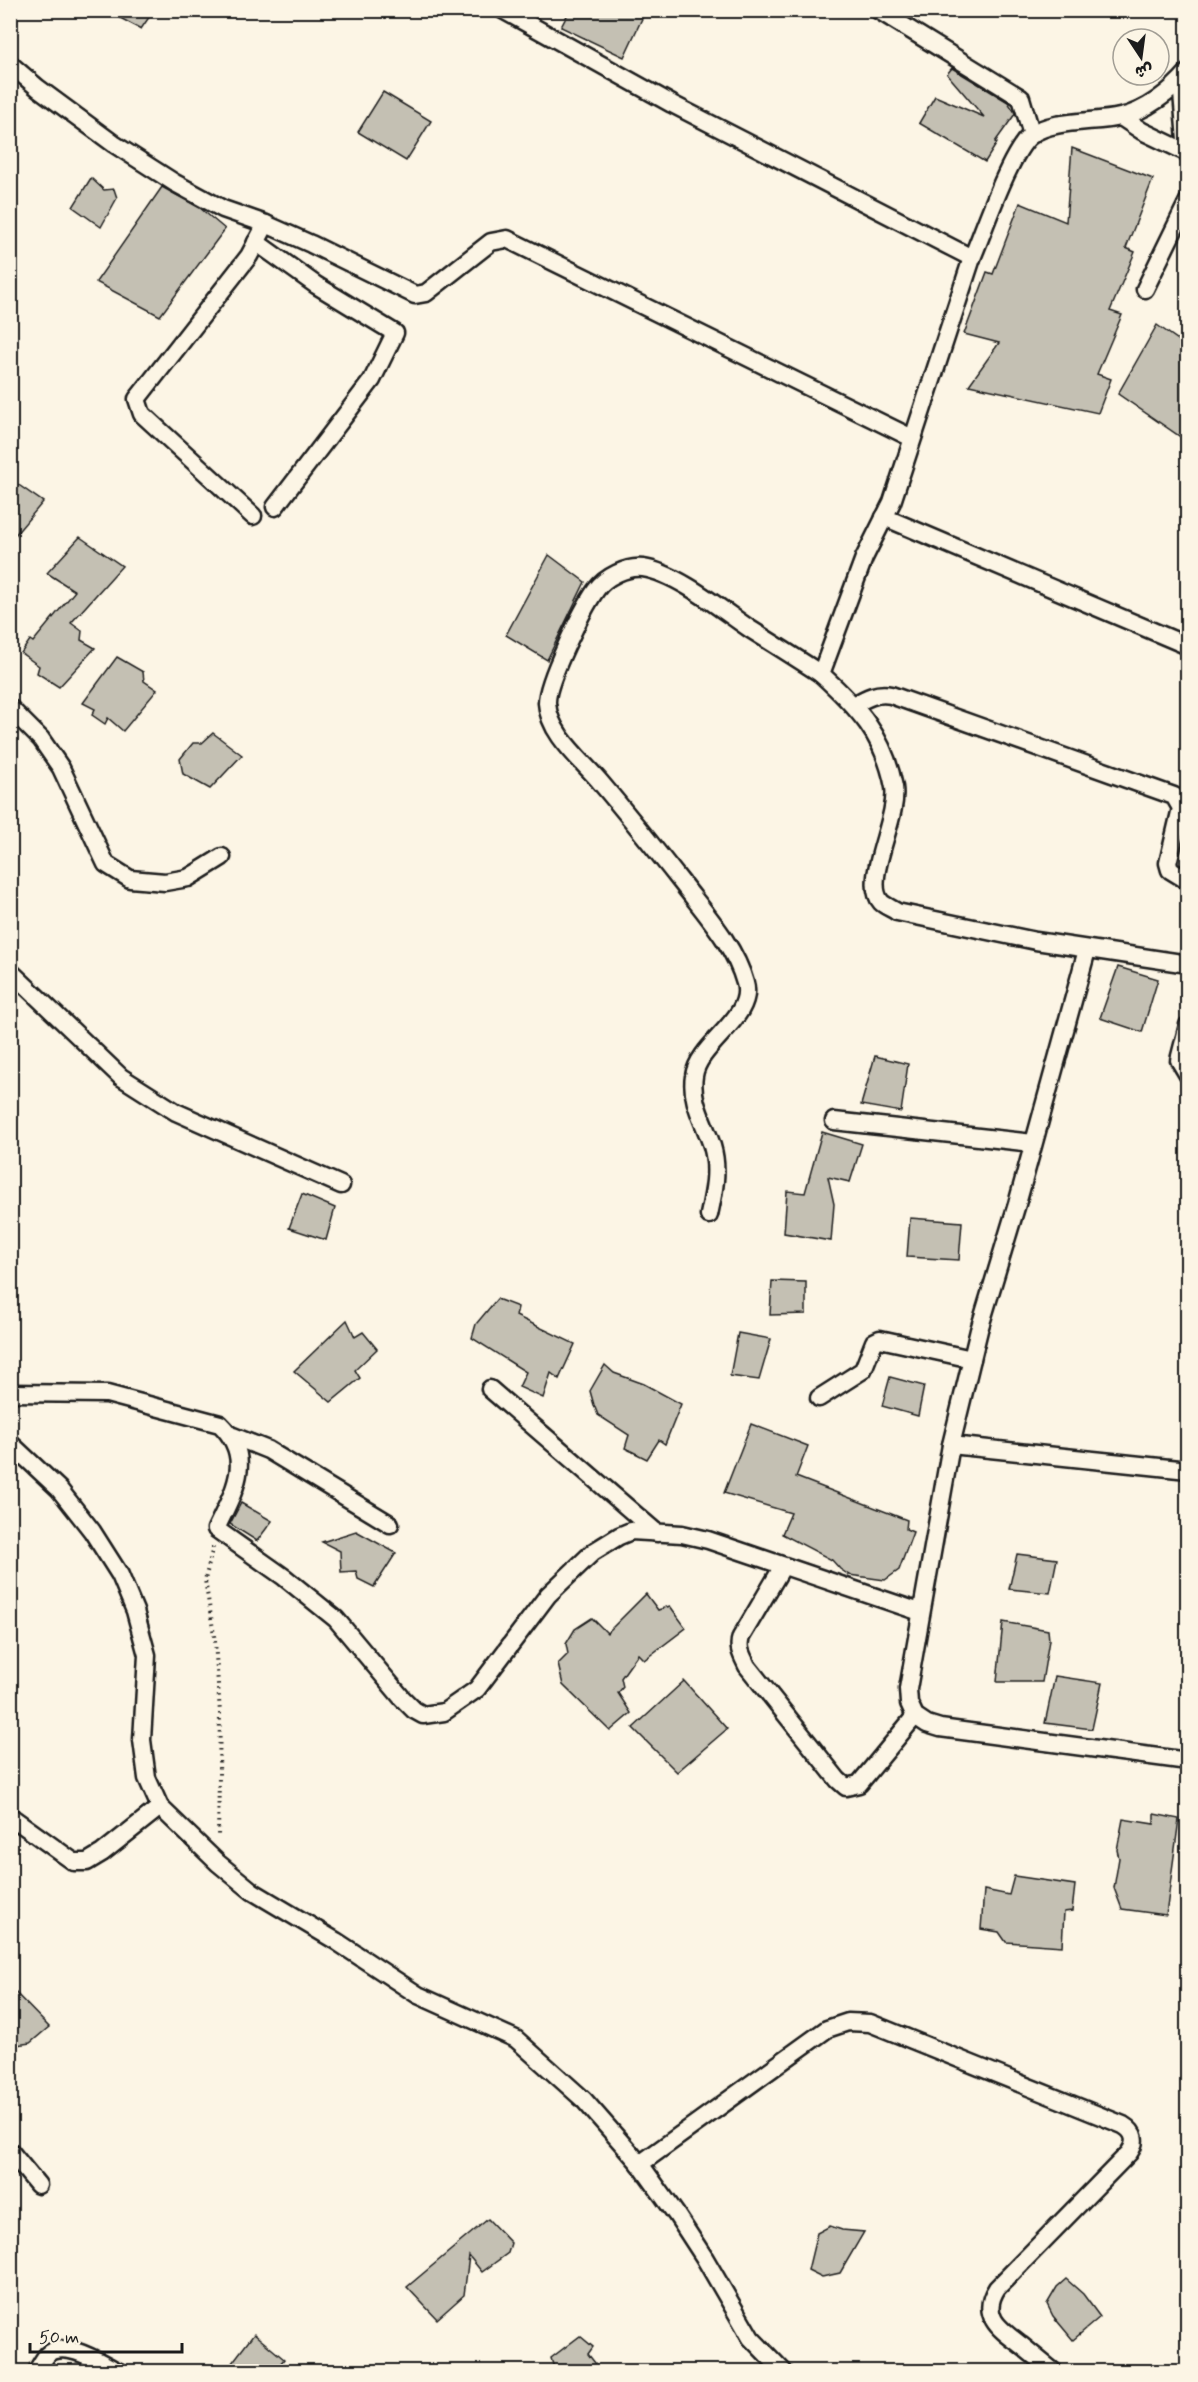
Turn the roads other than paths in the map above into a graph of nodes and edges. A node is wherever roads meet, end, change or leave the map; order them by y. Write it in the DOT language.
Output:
graph roads {
  1 [pos="503,10"];
  2 [pos="878,10"];
  3 [pos="10,64"];
  4 [pos="1184,76"];
  5 [pos="1121,117"];
  6 [pos="1032,135"];
  7 [pos="1187,152"];
  8 [pos="1188,201"];
  9 [pos="266,224"];
  10 [pos="256,242"];
  11 [pos="972,258"];
  12 [pos="1145,289"];
  13 [pos="912,438"];
  14 [pos="275,507"];
  15 [pos="254,516"];
  16 [pos="884,517"];
  17 [pos="1188,646"];
  18 [pos="821,674"];
  19 [pos="854,705"];
  20 [pos="10,708"];
  21 [pos="222,857"];
  22 [pos="1188,881"];
  23 [pos="1087,950"];
  24 [pos="1188,964"];
  25 [pos="10,971"];
  26 [pos="1188,1025"];
  27 [pos="1188,1076"];
  28 [pos="834,1121"];
  29 [pos="1033,1143"];
  30 [pos="341,1185"];
  31 [pos="709,1215"];
  32 [pos="972,1359"];
  33 [pos="490,1389"];
  34 [pos="10,1393"];
  35 [pos="819,1398"];
  36 [pos="233,1436"];
  37 [pos="10,1443"];
  38 [pos="951,1445"];
  39 [pos="1188,1470"];
  40 [pos="390,1524"];
  41 [pos="657,1533"];
  42 [pos="783,1566"];
  43 [pos="920,1612"];
  44 [pos="915,1716"];
  45 [pos="1188,1761"];
  46 [pos="160,1807"];
  47 [pos="10,1816"];
  48 [pos="10,2151"];
  49 [pos="640,2164"];
  50 [pos="38,2185"];
  51 [pos="36,2372"];
  52 [pos="118,2372"];
  53 [pos="784,2372"];
  54 [pos="1054,2372"];
  1 -- 11 [label="street"];
  2 -- 6 [label="street"];
  3 -- 9 [label="street"];
  4 -- 5 [label="street"];
  4 -- 7 [label="street"];
  5 -- 6 [label="street"];
  5 -- 7 [label="street"];
  6 -- 11 [label="street"];
  8 -- 12 [label="street"];
  9 -- 10 [label="street"];
  9 -- 13 [label="street"];
  10 -- 14 [label="street"];
  10 -- 15 [label="street"];
  11 -- 13 [label="street"];
  13 -- 16 [label="street"];
  16 -- 17 [label="street"];
  16 -- 18 [label="street"];
  18 -- 19 [label="street"];
  18 -- 31 [label="street"];
  19 -- 22 [label="street"];
  19 -- 23 [label="street"];
  20 -- 21 [label="street"];
  23 -- 24 [label="street"];
  23 -- 29 [label="street"];
  25 -- 30 [label="street"];
  26 -- 27 [label="street"];
  28 -- 29 [label="street"];
  29 -- 32 [label="street"];
  32 -- 35 [label="street"];
  32 -- 38 [label="street"];
  33 -- 41 [label="street"];
  34 -- 36 [label="street"];
  36 -- 40 [label="street"];
  36 -- 41 [label="street"];
  37 -- 46 [label="street"];
  38 -- 39 [label="street"];
  38 -- 43 [label="street"];
  41 -- 42 [label="street"];
  42 -- 43 [label="street"];
  42 -- 44 [label="street"];
  43 -- 44 [label="street"];
  44 -- 45 [label="street"];
  46 -- 47 [label="street"];
  46 -- 49 [label="street"];
  48 -- 50 [label="street"];
  49 -- 53 [label="street"];
  49 -- 54 [label="street"];
  51 -- 52 [label="street"];
}
